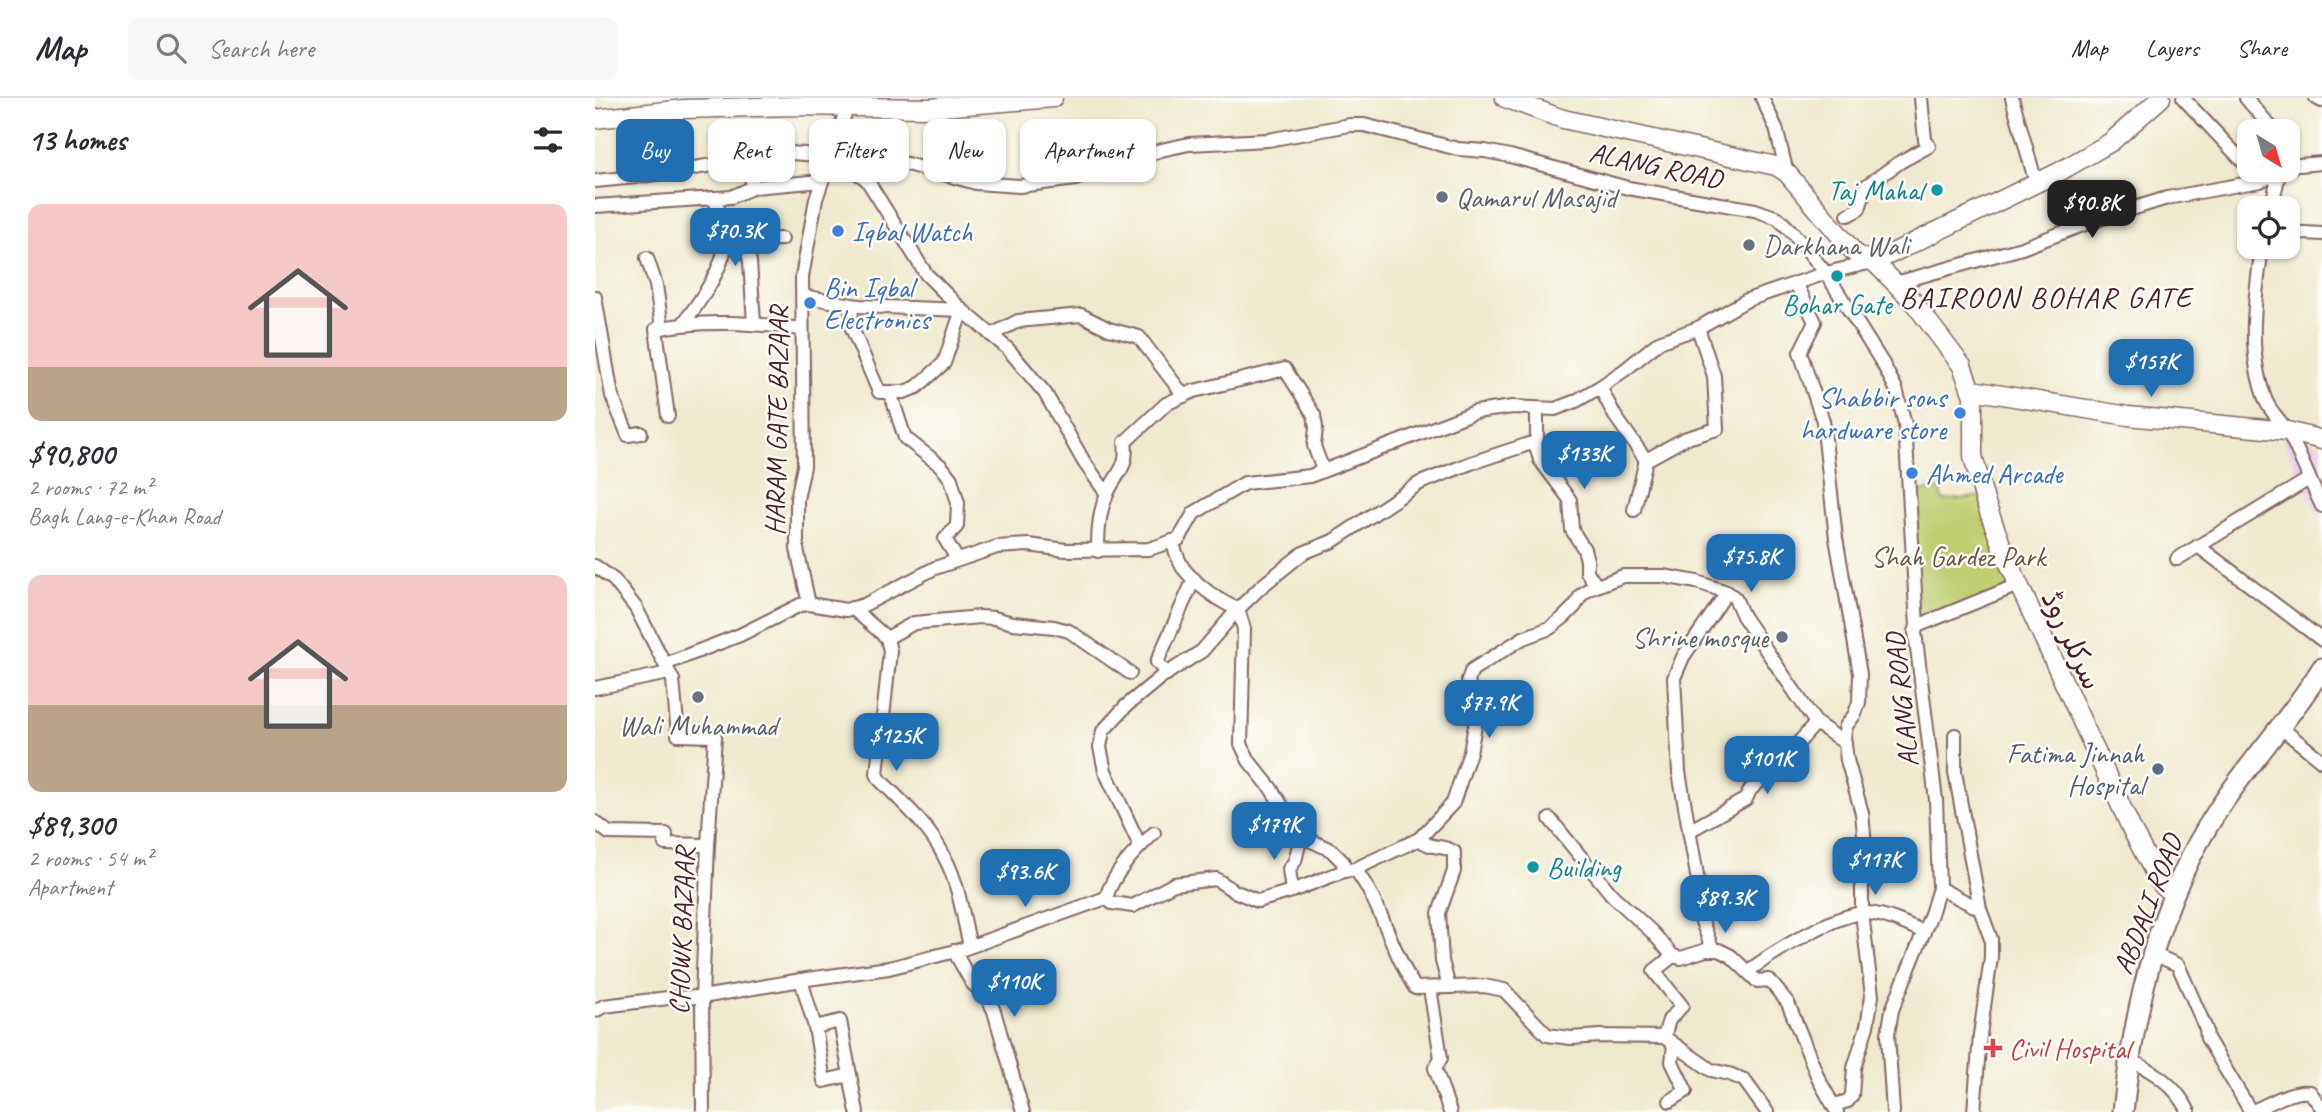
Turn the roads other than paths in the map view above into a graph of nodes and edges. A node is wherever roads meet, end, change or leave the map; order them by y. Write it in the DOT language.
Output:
graph roads {
  1 [pos="1052,98"];
  2 [pos="1505,98"];
  3 [pos="1762,98"];
  4 [pos="1921,98"];
  5 [pos="2012,98"];
  6 [pos="2161,98"];
  7 [pos="2183,98"];
  8 [pos="2246,98"];
  9 [pos="2316,98"];
  10 [pos="2322,101"];
  11 [pos="841,103"];
  12 [pos="916,103"];
  13 [pos="595,119"];
  14 [pos="2264,119"];
  15 [pos="2237,156"];
  16 [pos="2322,163"];
  17 [pos="909,165"];
  18 [pos="708,166"];
  19 [pos="2300,167"];
  20 [pos="1787,173"];
  21 [pos="595,181"];
  22 [pos="752,182"];
  23 [pos="811,182"];
  24 [pos="822,182"];
  25 [pos="868,182"];
  26 [pos="2255,182"];
  27 [pos="2036,183"];
  28 [pos="754,187"];
  29 [pos="714,198"];
  30 [pos="595,206"];
  31 [pos="1847,215"];
  32 [pos="2300,233"];
  33 [pos="726,234"];
  34 [pos="2322,234"];
  35 [pos="782,239"];
  36 [pos="745,240"];
  37 [pos="647,258"];
  38 [pos="2260,259"];
  39 [pos="1874,262"];
  40 [pos="1826,273"];
  41 [pos="1797,283"];
  42 [pos="1896,283"];
  43 [pos="803,296"];
  44 [pos="595,297"];
  45 [pos="852,305"];
  46 [pos="962,310"];
  47 [pos="754,323"];
  48 [pos="683,324"];
  49 [pos="662,328"];
  50 [pos="1698,328"];
  51 [pos="802,329"];
  52 [pos="991,335"];
  53 [pos="1600,387"];
  54 [pos="1972,390"];
  55 [pos="890,392"];
  56 [pos="1184,396"];
  57 [pos="1537,409"];
  58 [pos="668,416"];
  59 [pos="2287,431"];
  60 [pos="641,433"];
  61 [pos="2322,439"];
  62 [pos="1535,442"];
  63 [pos="1646,460"];
  64 [pos="1324,470"];
  65 [pos="2309,479"];
  66 [pos="1107,494"];
  67 [pos="2322,506"];
  68 [pos="1634,510"];
  69 [pos="1172,541"];
  70 [pos="2198,546"];
  71 [pos="1098,551"];
  72 [pos="957,559"];
  73 [pos="2177,559"];
  74 [pos="595,566"];
  75 [pos="1194,579"];
  76 [pos="2018,585"];
  77 [pos="1595,586"];
  78 [pos="1727,592"];
  79 [pos="809,604"];
  80 [pos="852,608"];
  81 [pos="1238,609"];
  82 [pos="1917,626"];
  83 [pos="887,638"];
  84 [pos="2322,640"];
  85 [pos="2322,668"];
  86 [pos="669,673"];
  87 [pos="1130,673"];
  88 [pos="1167,674"];
  89 [pos="595,688"];
  90 [pos="1817,723"];
  91 [pos="2280,727"];
  92 [pos="1955,735"];
  93 [pos="1845,743"];
  94 [pos="2322,761"];
  95 [pos="1550,819"];
  96 [pos="595,822"];
  97 [pos="1689,831"];
  98 [pos="1154,833"];
  99 [pos="1301,836"];
  100 [pos="1419,839"];
  101 [pos="708,845"];
  102 [pos="1140,846"];
  103 [pos="1349,870"];
  104 [pos="1939,888"];
  105 [pos="1292,891"];
  106 [pos="2175,892"];
  107 [pos="1106,898"];
  108 [pos="1980,909"];
  109 [pos="1862,913"];
  110 [pos="1924,932"];
  111 [pos="970,946"];
  112 [pos="1713,950"];
  113 [pos="954,951"];
  114 [pos="2153,954"];
  115 [pos="1673,956"];
  116 [pos="1748,971"];
  117 [pos="801,980"];
  118 [pos="1449,987"];
  119 [pos="1430,988"];
  120 [pos="702,998"];
  121 [pos="595,1011"];
  122 [pos="815,1027"];
  123 [pos="1669,1041"];
  124 [pos="2129,1059"];
  125 [pos="850,1075"];
  126 [pos="1670,1101"];
  127 [pos="1835,1108"];
  128 [pos="2322,1108"];
  129 [pos="703,1112"];
  130 [pos="857,1112"];
  131 [pos="1023,1112"];
  132 [pos="1450,1112"];
  133 [pos="1767,1112"];
  134 [pos="1893,1112"];
  135 [pos="1973,1112"];
  136 [pos="2123,1112"];
  137 [pos="2189,1112"];
  138 [pos="2251,1112"];
  1 -- 12 [label="main road"];
  2 -- 20 [label="main road"];
  3 -- 20 [label="street"];
  4 -- 31 [label="street"];
  5 -- 27 [label="street"];
  6 -- 27 [label="main road"];
  7 -- 15 [label="street"];
  8 -- 14 [label="street"];
  9 -- 10 [label="street"];
  11 -- 12 [label="main road"];
  11 -- 13 [label="main road"];
  16 -- 19 [label="street"];
  17 -- 40 [label="street, ALANG ROAD"];
  18 -- 21 [label="street, ALANG ROAD"];
  20 -- 39 [label="main road"];
  22 -- 28 [label="street"];
  23 -- 28 [label="street"];
  24 -- 43 [label="street, HARAM GATE BAZAAR"];
  25 -- 46 [label="street"];
  26 -- 42 [label="street"];
  27 -- 39 [label="main road"];
  28 -- 29 [label="street"];
  29 -- 30 [label="street"];
  29 -- 33 [label="street"];
  32 -- 34 [label="street"];
  33 -- 36 [label="street"];
  33 -- 48 [label="street"];
  35 -- 36 [label="street"];
  36 -- 47 [label="street"];
  37 -- 49 [label="street"];
  38 -- 59 [label="street"];
  39 -- 40 [label="street"];
  39 -- 42 [label="main road"];
  40 -- 41 [label="street"];
  40 -- 82 [label="street, ALANG ROAD"];
  41 -- 50 [label="street"];
  41 -- 93 [label="street"];
  42 -- 54 [label="main road"];
  43 -- 45 [label="street"];
  43 -- 51 [label="street, HARAM GATE BAZAAR"];
  44 -- 60 [label="street"];
  45 -- 46 [label="street"];
  45 -- 55 [label="street"];
  46 -- 52 [label="street"];
  46 -- 55 [label="street"];
  47 -- 48 [label="street"];
  47 -- 51 [label="street"];
  48 -- 49 [label="street"];
  49 -- 58 [label="street"];
  50 -- 53 [label="street"];
  50 -- 63 [label="street"];
  51 -- 79 [label="street, HARAM GATE BAZAAR"];
  52 -- 56 [label="street"];
  52 -- 66 [label="street"];
  53 -- 57 [label="street"];
  53 -- 63 [label="street"];
  54 -- 59 [label="main road"];
  54 -- 76 [label="main road, سرکلر روڈ"];
  55 -- 72 [label="street"];
  56 -- 64 [label="street"];
  56 -- 66 [label="street"];
  57 -- 62 [label="street"];
  57 -- 64 [label="street"];
  59 -- 61 [label="main road"];
  59 -- 65 [label="street"];
  62 -- 77 [label="street"];
  62 -- 81 [label="street"];
  63 -- 68 [label="street"];
  64 -- 69 [label="street"];
  65 -- 67 [label="street"];
  65 -- 70 [label="street"];
  66 -- 71 [label="street"];
  69 -- 71 [label="street"];
  69 -- 75 [label="street"];
  70 -- 73 [label="street"];
  70 -- 84 [label="street"];
  71 -- 72 [label="street"];
  72 -- 80 [label="street"];
  74 -- 86 [label="street"];
  75 -- 81 [label="street"];
  75 -- 88 [label="street"];
  76 -- 82 [label="street"];
  76 -- 106 [label="main road, سرکلر روڈ"];
  77 -- 78 [label="street"];
  77 -- 100 [label="street"];
  78 -- 90 [label="street"];
  78 -- 97 [label="street"];
  79 -- 80 [label="street"];
  79 -- 86 [label="street"];
  80 -- 83 [label="street"];
  81 -- 88 [label="street"];
  81 -- 99 [label="street"];
  82 -- 104 [label="street, ALANG ROAD"];
  83 -- 87 [label="street"];
  83 -- 111 [label="street"];
  85 -- 91 [label="main road, ABDALI ROAD"];
  86 -- 89 [label="street"];
  86 -- 101 [label="street, CHOWK BAZAAR"];
  88 -- 102 [label="street"];
  90 -- 93 [label="street"];
  90 -- 97 [label="street"];
  91 -- 94 [label="street"];
  91 -- 106 [label="main road, ABDALI ROAD"];
  92 -- 108 [label="street"];
  93 -- 109 [label="street"];
  95 -- 115 [label="street"];
  96 -- 101 [label="street"];
  97 -- 112 [label="street"];
  98 -- 102 [label="street"];
  99 -- 103 [label="street"];
  99 -- 105 [label="street"];
  100 -- 103 [label="street"];
  100 -- 118 [label="street"];
  101 -- 120 [label="street, CHOWK BAZAAR"];
  102 -- 107 [label="street"];
  103 -- 105 [label="street"];
  103 -- 119 [label="street"];
  104 -- 108 [label="street"];
  104 -- 110 [label="street, ALANG ROAD"];
  105 -- 107 [label="street"];
  106 -- 114 [label="main road, ABDALI ROAD"];
  107 -- 111 [label="street"];
  108 -- 135 [label="street"];
  109 -- 110 [label="street"];
  109 -- 116 [label="street"];
  109 -- 127 [label="street"];
  110 -- 134 [label="street, ALANG ROAD"];
  111 -- 113 [label="street"];
  112 -- 115 [label="street"];
  112 -- 116 [label="street"];
  113 -- 117 [label="street"];
  113 -- 131 [label="street"];
  114 -- 124 [label="main road, ABDALI ROAD"];
  114 -- 138 [label="street"];
  115 -- 123 [label="street"];
  116 -- 127 [label="street"];
  117 -- 120 [label="street"];
  117 -- 122 [label="street"];
  118 -- 119 [label="street"];
  118 -- 123 [label="street"];
  119 -- 132 [label="street"];
  120 -- 121 [label="street"];
  120 -- 129 [label="street, CHOWK BAZAAR"];
  122 -- 125 [label="street"];
  122 -- 125 [label="street"];
  123 -- 126 [label="street"];
  123 -- 133 [label="street"];
  124 -- 136 [label="main road, ABDALI ROAD"];
  124 -- 137 [label="street"];
  125 -- 130 [label="street"];
  128 -- 138 [label="street"];
}
